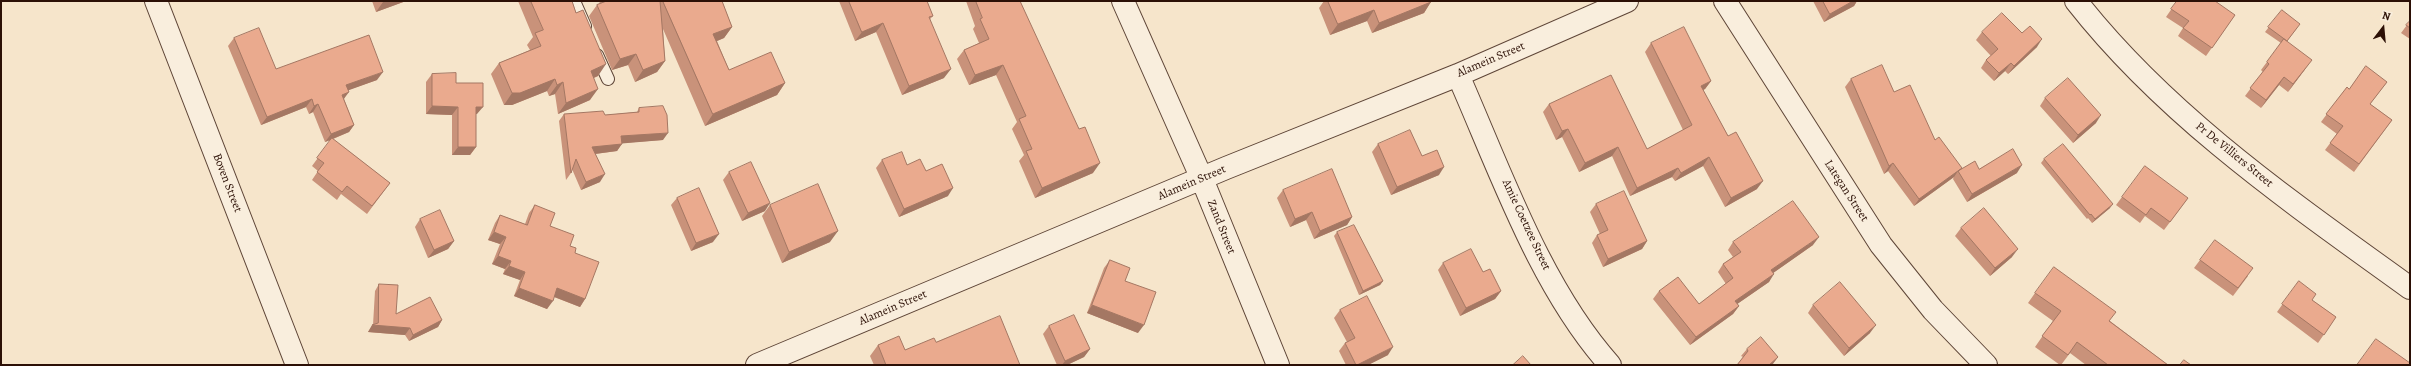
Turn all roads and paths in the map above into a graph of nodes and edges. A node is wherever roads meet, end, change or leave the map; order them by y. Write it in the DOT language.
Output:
graph roads {
  1 [pos="156,1"];
  2 [pos="574,1"];
  3 [pos="1124,1"];
  4 [pos="1627,1"];
  5 [pos="1726,1"];
  6 [pos="2076,1"];
  7 [pos="1458,75"];
  8 [pos="608,79"];
  9 [pos="1202,179"];
  10 [pos="2410,288"];
  11 [pos="784,360"];
  12 [pos="297,365"];
  13 [pos="757,365"];
  14 [pos="1278,365"];
  15 [pos="1610,365"];
  16 [pos="1986,365"];
  1 -- 12 [label="street, Boven Street"];
  2 -- 8 [label="lane"];
  3 -- 9 [label="street, Zand Street"];
  4 -- 7 [label="street, Alamein Street"];
  5 -- 16 [label="street, Lategan Street"];
  6 -- 10 [label="street, Pr De Villiers Street"];
  7 -- 9 [label="street, Alamein Street"];
  7 -- 15 [label="street, Amie Coetzee Street"];
  9 -- 11 [label="street, Alamein Street"];
  9 -- 14 [label="street, Zand Street"];
  11 -- 13 [label="street, Alamein Street"];
}
